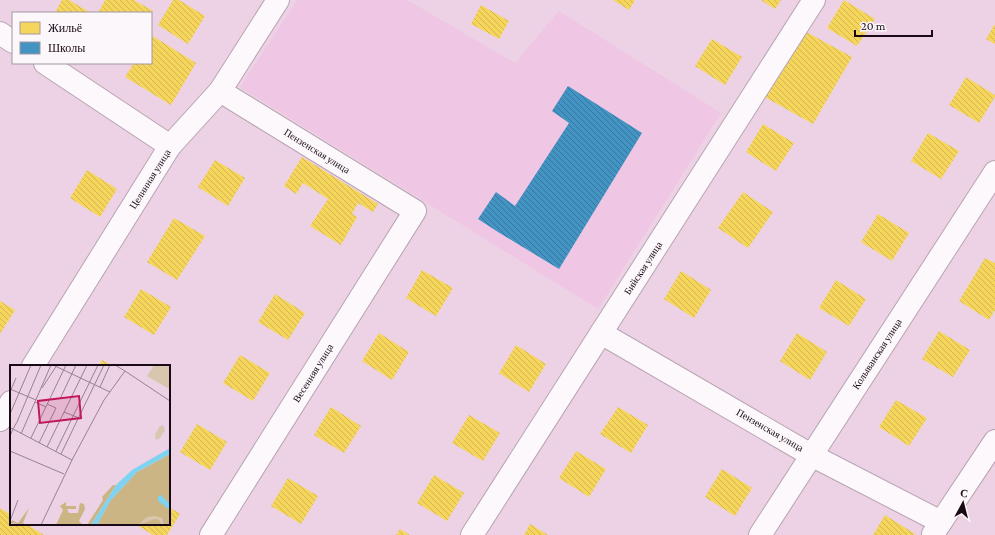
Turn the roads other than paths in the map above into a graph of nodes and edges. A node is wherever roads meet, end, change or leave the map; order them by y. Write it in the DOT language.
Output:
graph roads {
  1 [pos="278,0"];
  2 [pos="814,0"];
  3 [pos="0,33"];
  4 [pos="12,41"];
  5 [pos="47,64"];
  6 [pos="220,92"];
  7 [pos="170,146"];
  8 [pos="995,172"];
  9 [pos="415,211"];
  10 [pos="601,333"];
  11 [pos="34,365"];
  12 [pos="10,404"];
  13 [pos="0,420"];
  14 [pos="995,441"];
  15 [pos="811,455"];
  16 [pos="937,529"];
  17 [pos="211,535"];
  18 [pos="472,535"];
  19 [pos="760,535"];
  1 -- 6 [label="street, Целинная улица"];
  2 -- 10 [label="street, Бийская улица"];
  3 -- 4 [label="street"];
  5 -- 7 [label="street"];
  6 -- 7 [label="street, Целинная улица"];
  6 -- 9 [label="street, Пензенская улица"];
  7 -- 11 [label="street, Целинная улица"];
  8 -- 15 [label="street, Колыванская улица"];
  9 -- 17 [label="street, Весенняя улица"];
  10 -- 15 [label="street, Пензенская улица"];
  10 -- 18 [label="street, Бийская улица"];
  12 -- 13 [label="street"];
  14 -- 16 [label="street"];
  15 -- 16 [label="street, Пензенская улица"];
  15 -- 19 [label="street, Колыванская улица"];
}
